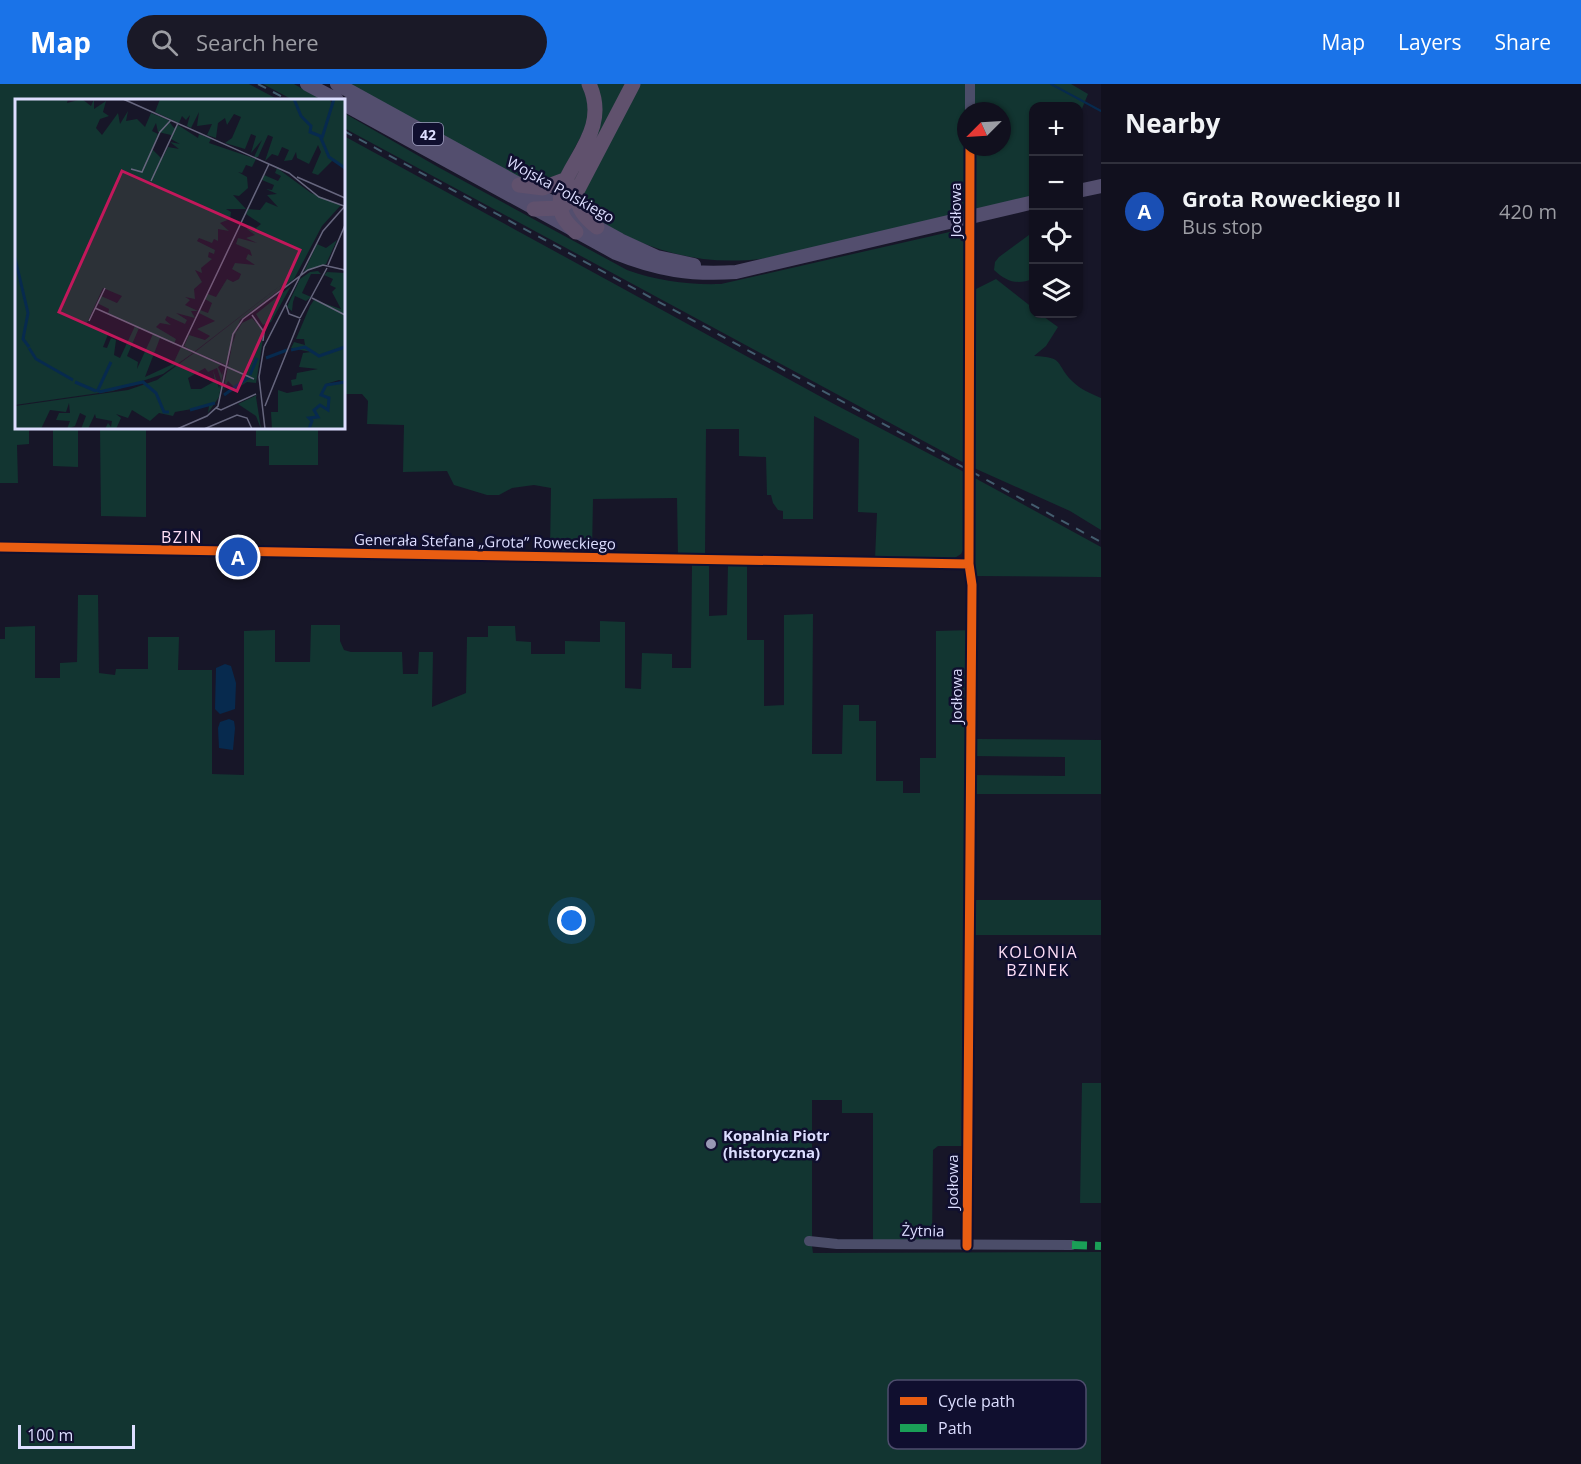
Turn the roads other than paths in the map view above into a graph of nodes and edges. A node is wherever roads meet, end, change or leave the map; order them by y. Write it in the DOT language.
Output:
graph roads {
  1 [pos="307,84"];
  2 [pos="337,84"];
  3 [pos="589,84"];
  4 [pos="633,84"];
  5 [pos="970,84"];
  6 [pos="335,99"];
  7 [pos="970,102"];
  8 [pos="345,105"];
  9 [pos="970,156"];
  10 [pos="567,179"];
  11 [pos="519,185"];
  12 [pos="1101,186"];
  13 [pos="1083,190"];
  14 [pos="576,193"];
  15 [pos="1029,203"];
  16 [pos="561,208"];
  17 [pos="534,209"];
  18 [pos="970,217"];
  19 [pos="597,227"];
  20 [pos="576,232"];
  21 [pos="786,260"];
  22 [pos="0,547"];
  23 [pos="969,564"];
  24 [pos="809,1241"];
  25 [pos="1072,1245"];
  26 [pos="967,1246"];
  1 -- 6 [label="main road"];
  2 -- 11 [label="main road, Wojska Polskiego / 42"];
  3 -- 10 [label="highway"];
  4 -- 14 [label="highway"];
  5 -- 7 [label="street"];
  8 -- 17 [label="main road, Wojska Polskiego / 42"];
  9 -- 18 [label="street, Jodłowa"];
  10 -- 11 [label="highway"];
  10 -- 16 [label="highway"];
  11 -- 16 [label="main road, Wojska Polskiego / 42"];
  12 -- 13 [label="main road"];
  14 -- 16 [label="highway"];
  14 -- 19 [label="highway"];
  15 -- 18 [label="main road, Wojska Polskiego / 42"];
  16 -- 17 [label="highway"];
  16 -- 19 [label="main road, Wojska Polskiego / 42"];
  16 -- 20 [label="highway"];
  17 -- 20 [label="main road, Wojska Polskiego / 42"];
  18 -- 21 [label="main road, Wojska Polskiego / 42"];
  18 -- 23 [label="street, Jodłowa"];
  19 -- 21 [label="main road, Wojska Polskiego / 42"];
  20 -- 21 [label="main road, Wojska Polskiego / 42"];
  22 -- 23 [label="street, Generała Stefana „Grota” Roweckiego"];
  23 -- 26 [label="street, Jodłowa"];
  24 -- 26 [label="street, Żytnia"];
  25 -- 26 [label="street, Żytnia"];
}
